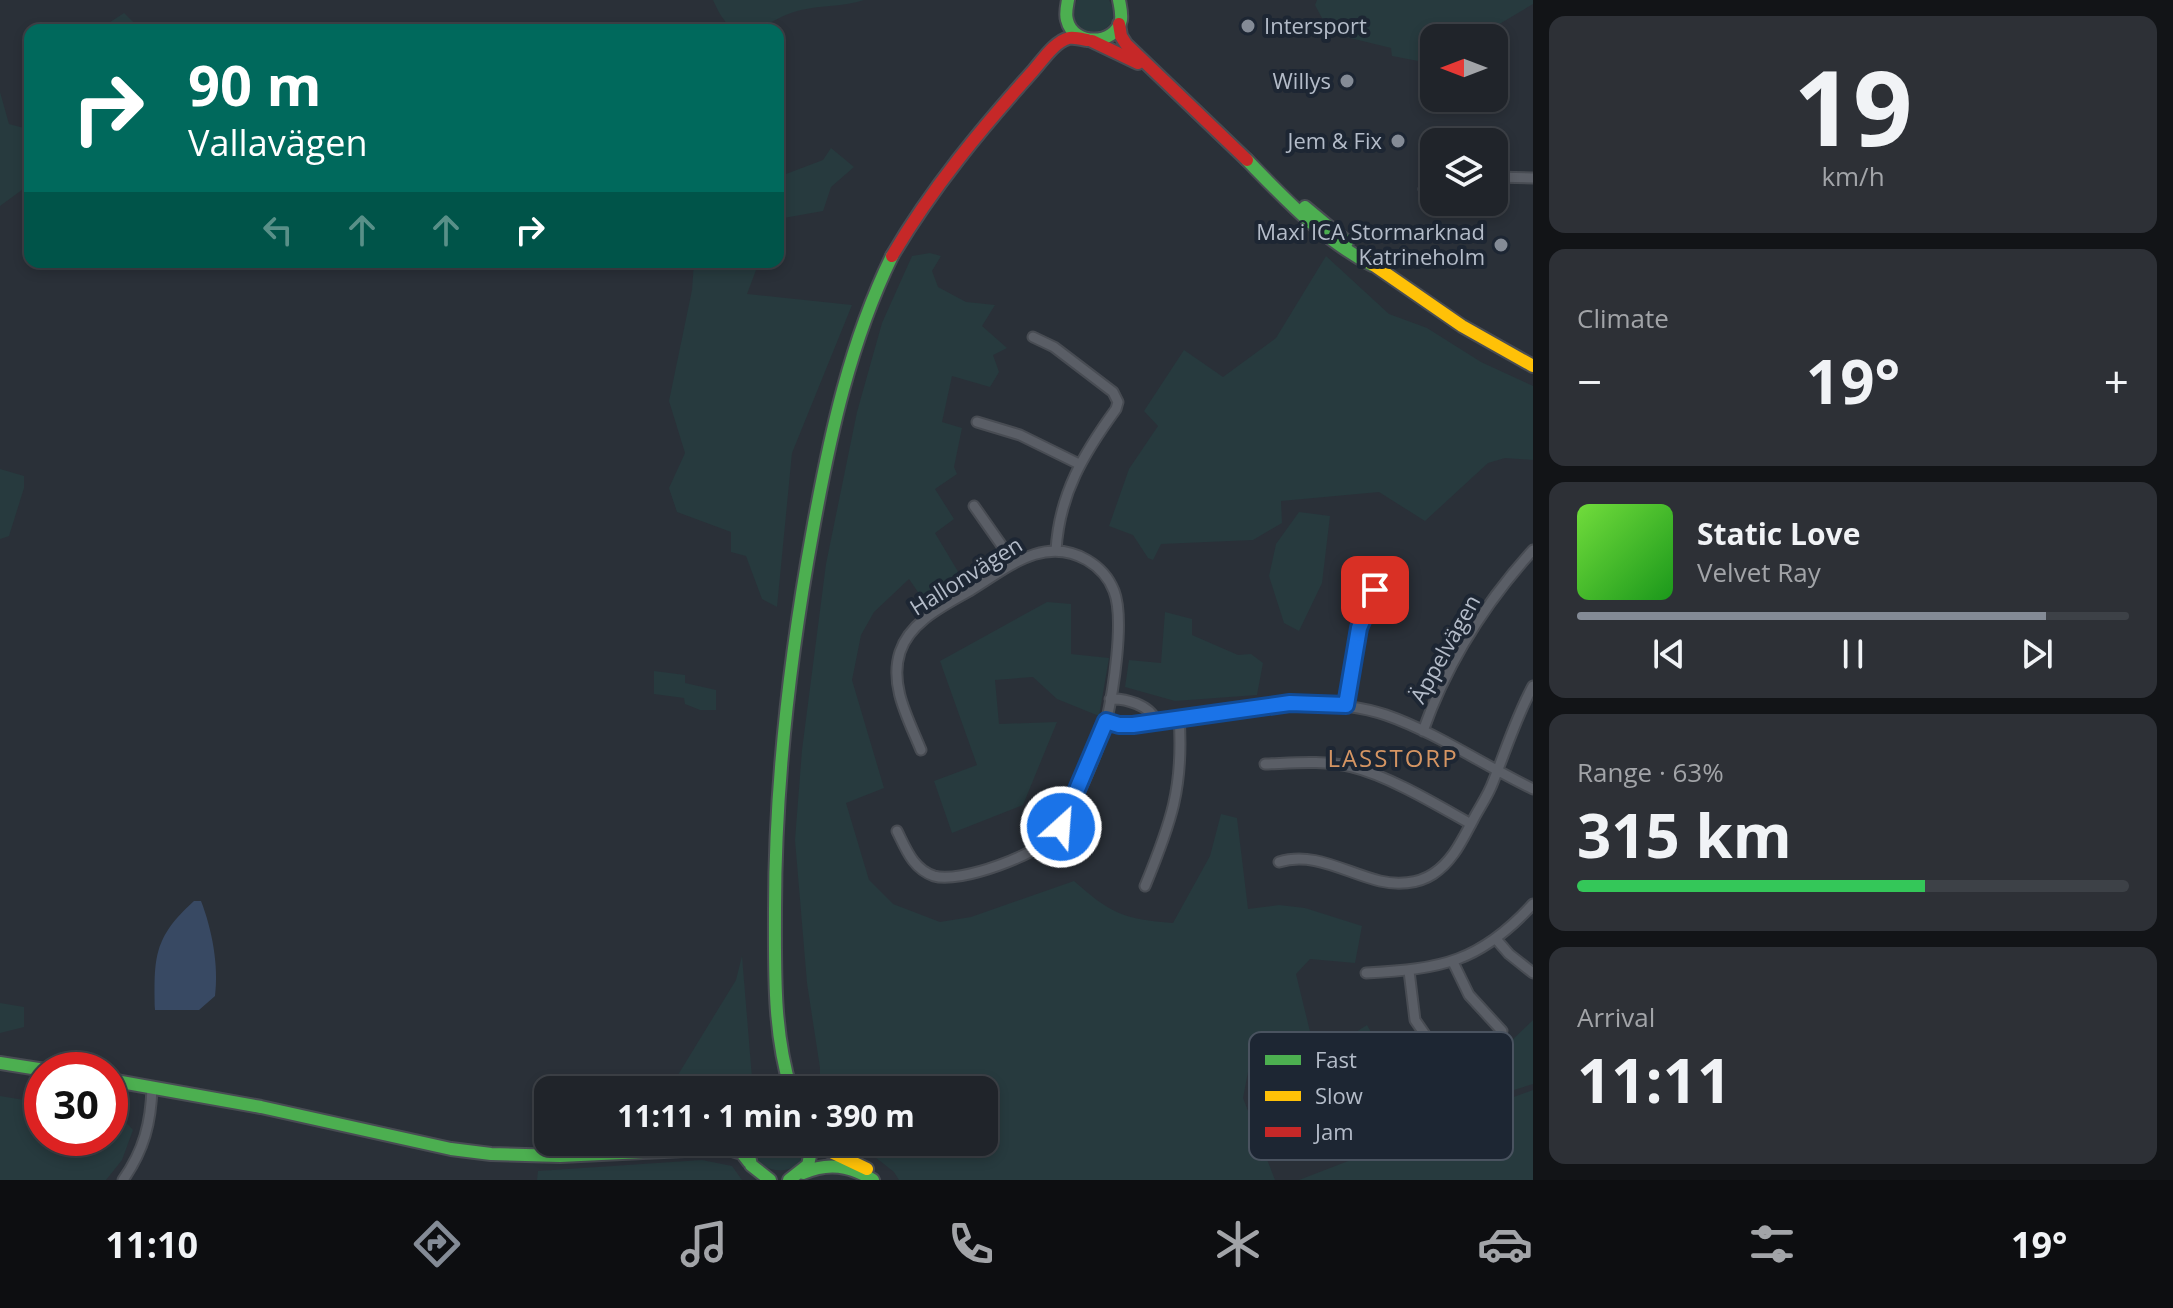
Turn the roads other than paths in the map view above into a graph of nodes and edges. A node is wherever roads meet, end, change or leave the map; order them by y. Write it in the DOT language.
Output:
graph roads {
  1 [pos="1119,0"];
  2 [pos="1128,0"];
  3 [pos="1067,3"];
  4 [pos="1120,22"];
  5 [pos="1089,40"];
  6 [pos="1039,65"];
  7 [pos="1149,68"];
  8 [pos="1508,177"];
  9 [pos="1533,178"];
  10 [pos="1033,337"];
  11 [pos="1533,366"];
  12 [pos="977,422"];
  13 [pos="1079,464"];
  14 [pos="974,506"];
  15 [pos="1533,550"];
  16 [pos="1056,551"];
  17 [pos="1014,563"];
  18 [pos="1393,563"];
  19 [pos="1533,686"];
  20 [pos="1110,699"];
  21 [pos="1346,705"];
  22 [pos="1179,717"];
  23 [pos="1106,721"];
  24 [pos="1156,721"];
  25 [pos="1423,731"];
  26 [pos="921,750"];
  27 [pos="1265,764"];
  28 [pos="1496,771"];
  29 [pos="1533,789"];
  30 [pos="1471,824"];
  31 [pos="897,831"];
  32 [pos="1279,862"];
  33 [pos="1145,886"];
  34 [pos="1533,904"];
  35 [pos="1496,939"];
  36 [pos="1453,962"];
  37 [pos="1409,971"];
  38 [pos="1366,973"];
  39 [pos="1533,973"];
  40 [pos="776,1011"];
  41 [pos="1502,1031"];
  42 [pos="1423,1032"];
  43 [pos="0,1063"];
  44 [pos="24,1067"];
  45 [pos="777,1076"];
  46 [pos="787,1076"];
  47 [pos="128,1083"];
  48 [pos="152,1087"];
  49 [pos="534,1156"];
  50 [pos="744,1156"];
  51 [pos="749,1156"];
  52 [pos="811,1156"];
  53 [pos="842,1156"];
  54 [pos="750,1164"];
  55 [pos="794,1178"];
  56 [pos="123,1180"];
  57 [pos="759,1180"];
  58 [pos="770,1180"];
  59 [pos="875,1180"];
  1 -- 4 [label="main road"];
  2 -- 4 [label="main road"];
  3 -- 5 [label="main road"];
  3 -- 6 [label="main road"];
  4 -- 5 [label="main road"];
  4 -- 7 [label="main road"];
  5 -- 6 [label="main road"];
  5 -- 7 [label="main road"];
  6 -- 40 [label="main road"];
  7 -- 11 [label="main road"];
  8 -- 9 [label="street"];
  10 -- 13 [label="street"];
  12 -- 13 [label="street"];
  13 -- 16 [label="street"];
  14 -- 17 [label="street"];
  15 -- 25 [label="street, Äppelvägen"];
  16 -- 17 [label="street, Hallonvägen"];
  16 -- 20 [label="street, Hallonvägen"];
  17 -- 26 [label="street, Hallonvägen"];
  18 -- 21 [label="street"];
  19 -- 28 [label="street"];
  20 -- 23 [label="street, Hallonvägen"];
  20 -- 24 [label="street"];
  21 -- 22 [label="street"];
  21 -- 25 [label="street"];
  22 -- 24 [label="street"];
  22 -- 33 [label="street"];
  23 -- 24 [label="street"];
  23 -- 31 [label="street, Hallonvägen"];
  25 -- 28 [label="street"];
  27 -- 30 [label="street"];
  28 -- 29 [label="street"];
  28 -- 30 [label="street"];
  30 -- 32 [label="street"];
  34 -- 35 [label="street"];
  35 -- 36 [label="street"];
  35 -- 39 [label="street"];
  36 -- 37 [label="street"];
  36 -- 41 [label="street"];
  37 -- 38 [label="street"];
  37 -- 42 [label="street"];
  40 -- 45 [label="main road"];
  40 -- 46 [label="main road"];
  43 -- 44 [label="main road"];
  47 -- 48 [label="main road"];
  48 -- 49 [label="main road"];
  48 -- 56 [label="street"];
  50 -- 54 [label="main road"];
  51 -- 54 [label="main road"];
  52 -- 55 [label="main road"];
  53 -- 59 [label="main road"];
  54 -- 57 [label="main road"];
  54 -- 58 [label="main road"];
  55 -- 59 [label="main road"];
}
